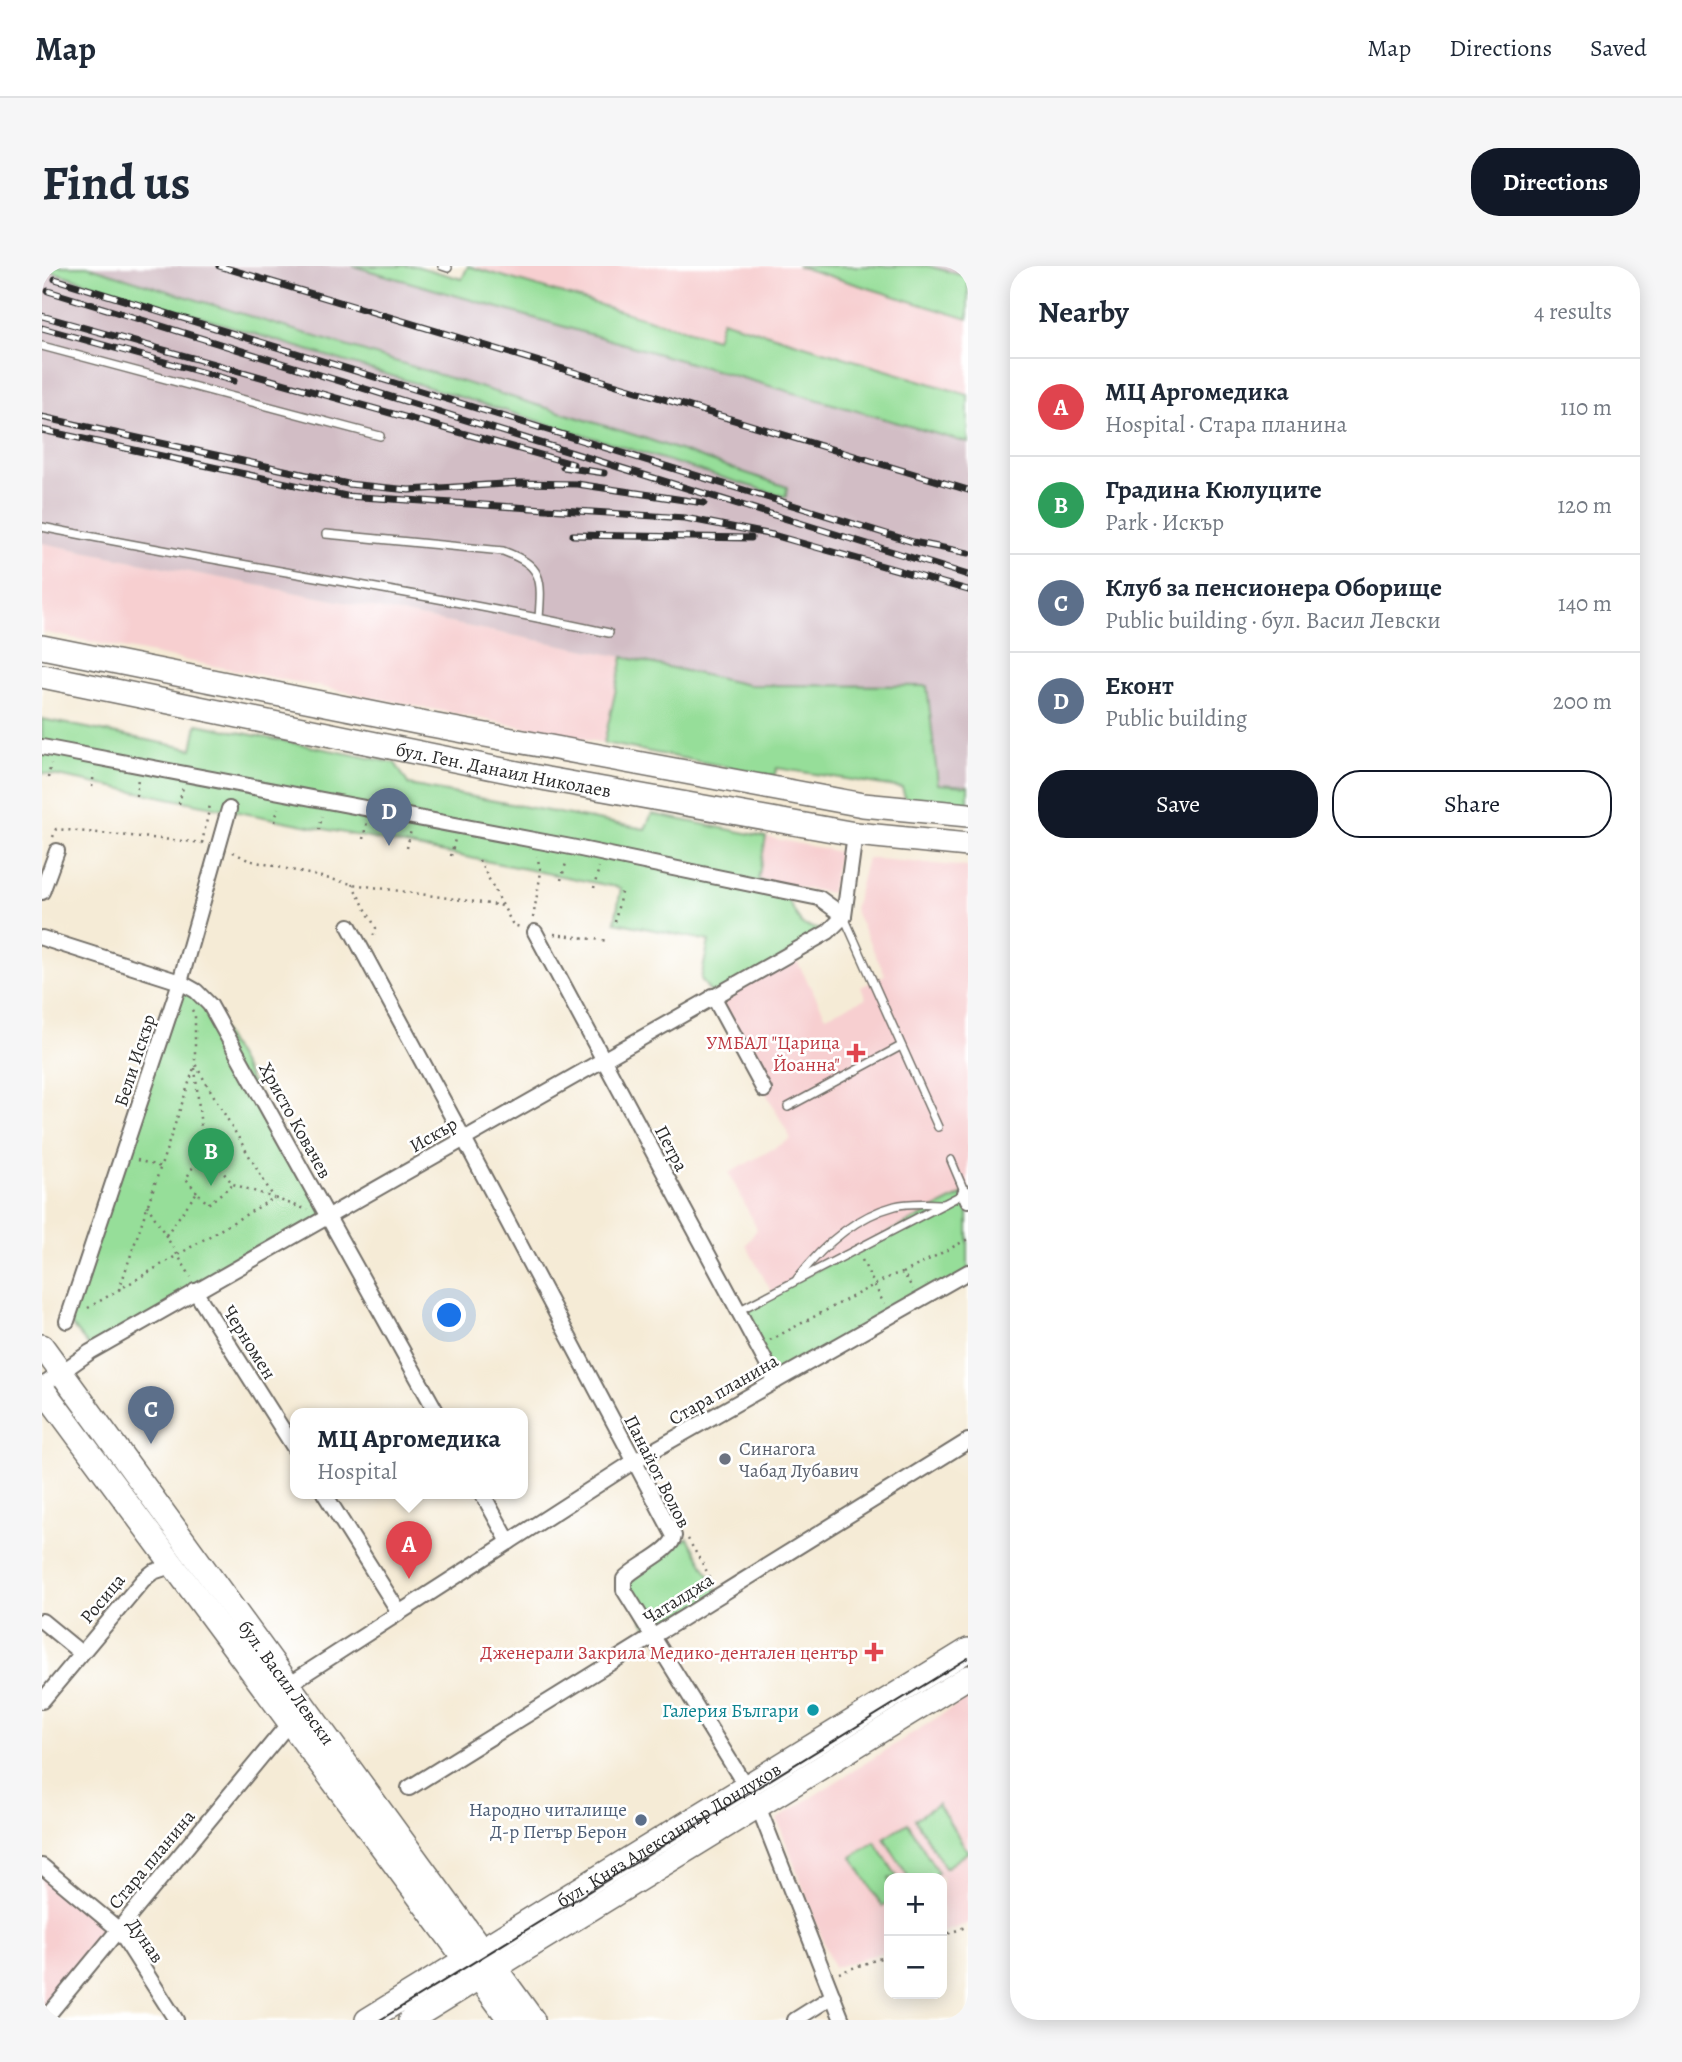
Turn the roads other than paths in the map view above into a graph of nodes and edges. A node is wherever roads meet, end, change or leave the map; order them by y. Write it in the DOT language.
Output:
graph roads {
  1 [pos="42,346"];
  2 [pos="380,436"];
  3 [pos="42,527"];
  4 [pos="326,534"];
  5 [pos="539,618"];
  6 [pos="609,633"];
  7 [pos="42,647"];
  8 [pos="42,677"];
  9 [pos="42,747"];
  10 [pos="229,809"];
  11 [pos="968,816"];
  12 [pos="855,834"];
  13 [pos="968,845"];
  14 [pos="55,846"];
  15 [pos="42,892"];
  16 [pos="844,916"];
  17 [pos="348,926"];
  18 [pos="535,932"];
  19 [pos="42,938"];
  20 [pos="180,982"];
  21 [pos="713,996"];
  22 [pos="901,1046"];
  23 [pos="602,1060"];
  24 [pos="764,1090"];
  25 [pos="788,1107"];
  26 [pos="938,1128"];
  27 [pos="464,1139"];
  28 [pos="951,1160"];
  29 [pos="966,1197"];
  30 [pos="945,1204"];
  31 [pos="328,1216"];
  32 [pos="968,1272"];
  33 [pos="795,1281"];
  34 [pos="195,1291"];
  35 [pos="738,1311"];
  36 [pos="67,1321"];
  37 [pos="42,1346"];
  38 [pos="61,1372"];
  39 [pos="776,1381"];
  40 [pos="42,1387"];
  41 [pos="434,1408"];
  42 [pos="290,1440"];
  43 [pos="968,1441"];
  44 [pos="633,1462"];
  45 [pos="328,1499"];
  46 [pos="485,1499"];
  47 [pos="509,1542"];
  48 [pos="174,1565"];
  49 [pos="399,1612"];
  50 [pos="42,1621"];
  51 [pos="653,1636"];
  52 [pos="968,1650"];
  53 [pos="81,1653"];
  54 [pos="968,1677"];
  55 [pos="289,1684"];
  56 [pos="42,1701"];
  57 [pos="289,1723"];
  58 [pos="409,1788"];
  59 [pos="752,1796"];
  60 [pos="42,1866"];
  61 [pos="118,1929"];
  62 [pos="481,1963"];
  63 [pos="833,1996"];
  64 [pos="44,2020"];
  65 [pos="176,2020"];
  66 [pos="367,2020"];
  67 [pos="410,2020"];
  68 [pos="510,2020"];
  69 [pos="533,2020"];
  70 [pos="795,2020"];
  71 [pos="842,2020"];
  1 -- 2 [label="lane"];
  3 -- 5 [label="lane"];
  4 -- 5 [label="lane"];
  5 -- 6 [label="lane"];
  7 -- 11 [label="main road, бул. Ген. Данаил Николаев"];
  8 -- 12 [label="main road, бул. Ген. Данаил Николаев"];
  9 -- 16 [label="street"];
  10 -- 20 [label="street, Бели Искър"];
  12 -- 13 [label="main road, бул. Ген. Данаил Николаев"];
  12 -- 16 [label="street"];
  14 -- 15 [label="street"];
  16 -- 21 [label="street, Искър"];
  16 -- 22 [label="lane"];
  17 -- 27 [label="street, Панайот Волов"];
  18 -- 23 [label="street, Петра"];
  19 -- 20 [label="street, Христо Ковачев"];
  20 -- 31 [label="street, Христо Ковачев"];
  20 -- 36 [label="street, Бели Искър"];
  21 -- 23 [label="street, Искър"];
  21 -- 24 [label="street"];
  22 -- 25 [label="lane"];
  22 -- 26 [label="lane"];
  23 -- 27 [label="street, Искър"];
  23 -- 35 [label="street, Петра"];
  27 -- 31 [label="street, Искър"];
  27 -- 44 [label="street, Панайот Волов"];
  28 -- 29 [label="lane"];
  29 -- 30 [label="lane"];
  30 -- 33 [label="lane"];
  30 -- 33 [label="lane"];
  31 -- 34 [label="street, Искър"];
  31 -- 41 [label="street, Христо Ковачев"];
  32 -- 39 [label="street, Стара планина"];
  33 -- 35 [label="lane"];
  34 -- 38 [label="street, Искър"];
  34 -- 42 [label="street, Черномен"];
  35 -- 39 [label="street, Петра"];
  37 -- 38 [label="main road, бул. Васил Левски"];
  38 -- 40 [label="street, Искър"];
  38 -- 55 [label="main road, бул. Васил Левски"];
  39 -- 44 [label="street, Стара планина"];
  40 -- 48 [label="main road, бул. Васил Левски"];
  43 -- 51 [label="street, Чаталджа"];
  44 -- 47 [label="street, Стара планина"];
  44 -- 51 [label="street, Панайот Волов"];
  45 -- 49 [label="street"];
  46 -- 47 [label="street"];
  47 -- 49 [label="street, Стара планина"];
  48 -- 53 [label="street, Росица"];
  48 -- 57 [label="main road, бул. Васил Левски"];
  49 -- 55 [label="street, Стара планина"];
  50 -- 53 [label="street"];
  51 -- 58 [label="street, Чаталджа"];
  51 -- 59 [label="street, Панайот Волов"];
  52 -- 59 [label="main road, бул. Княз Александър Дондуков"];
  53 -- 56 [label="street, Росица"];
  54 -- 59 [label="main road, бул. Княз Александър Дондуков"];
  55 -- 62 [label="main road, бул. Васил Левски"];
  57 -- 61 [label="street, Стара планина"];
  57 -- 62 [label="main road, бул. Васил Левски"];
  59 -- 62 [label="main road, бул. Княз Александър Дондуков"];
  59 -- 63 [label="street, Панайот Волов"];
  60 -- 61 [label="street, Дунав"];
  61 -- 64 [label="street, Стара планина"];
  61 -- 65 [label="street, Дунав"];
  62 -- 66 [label="main road, бул. Княз Александър Дондуков"];
  62 -- 67 [label="main road, бул. Княз Александър Дондуков"];
  62 -- 68 [label="main road, бул. Васил Левски"];
  62 -- 69 [label="main road, бул. Васил Левски"];
  63 -- 70 [label="street"];
  63 -- 71 [label="street, Панайот Волов"];
}
